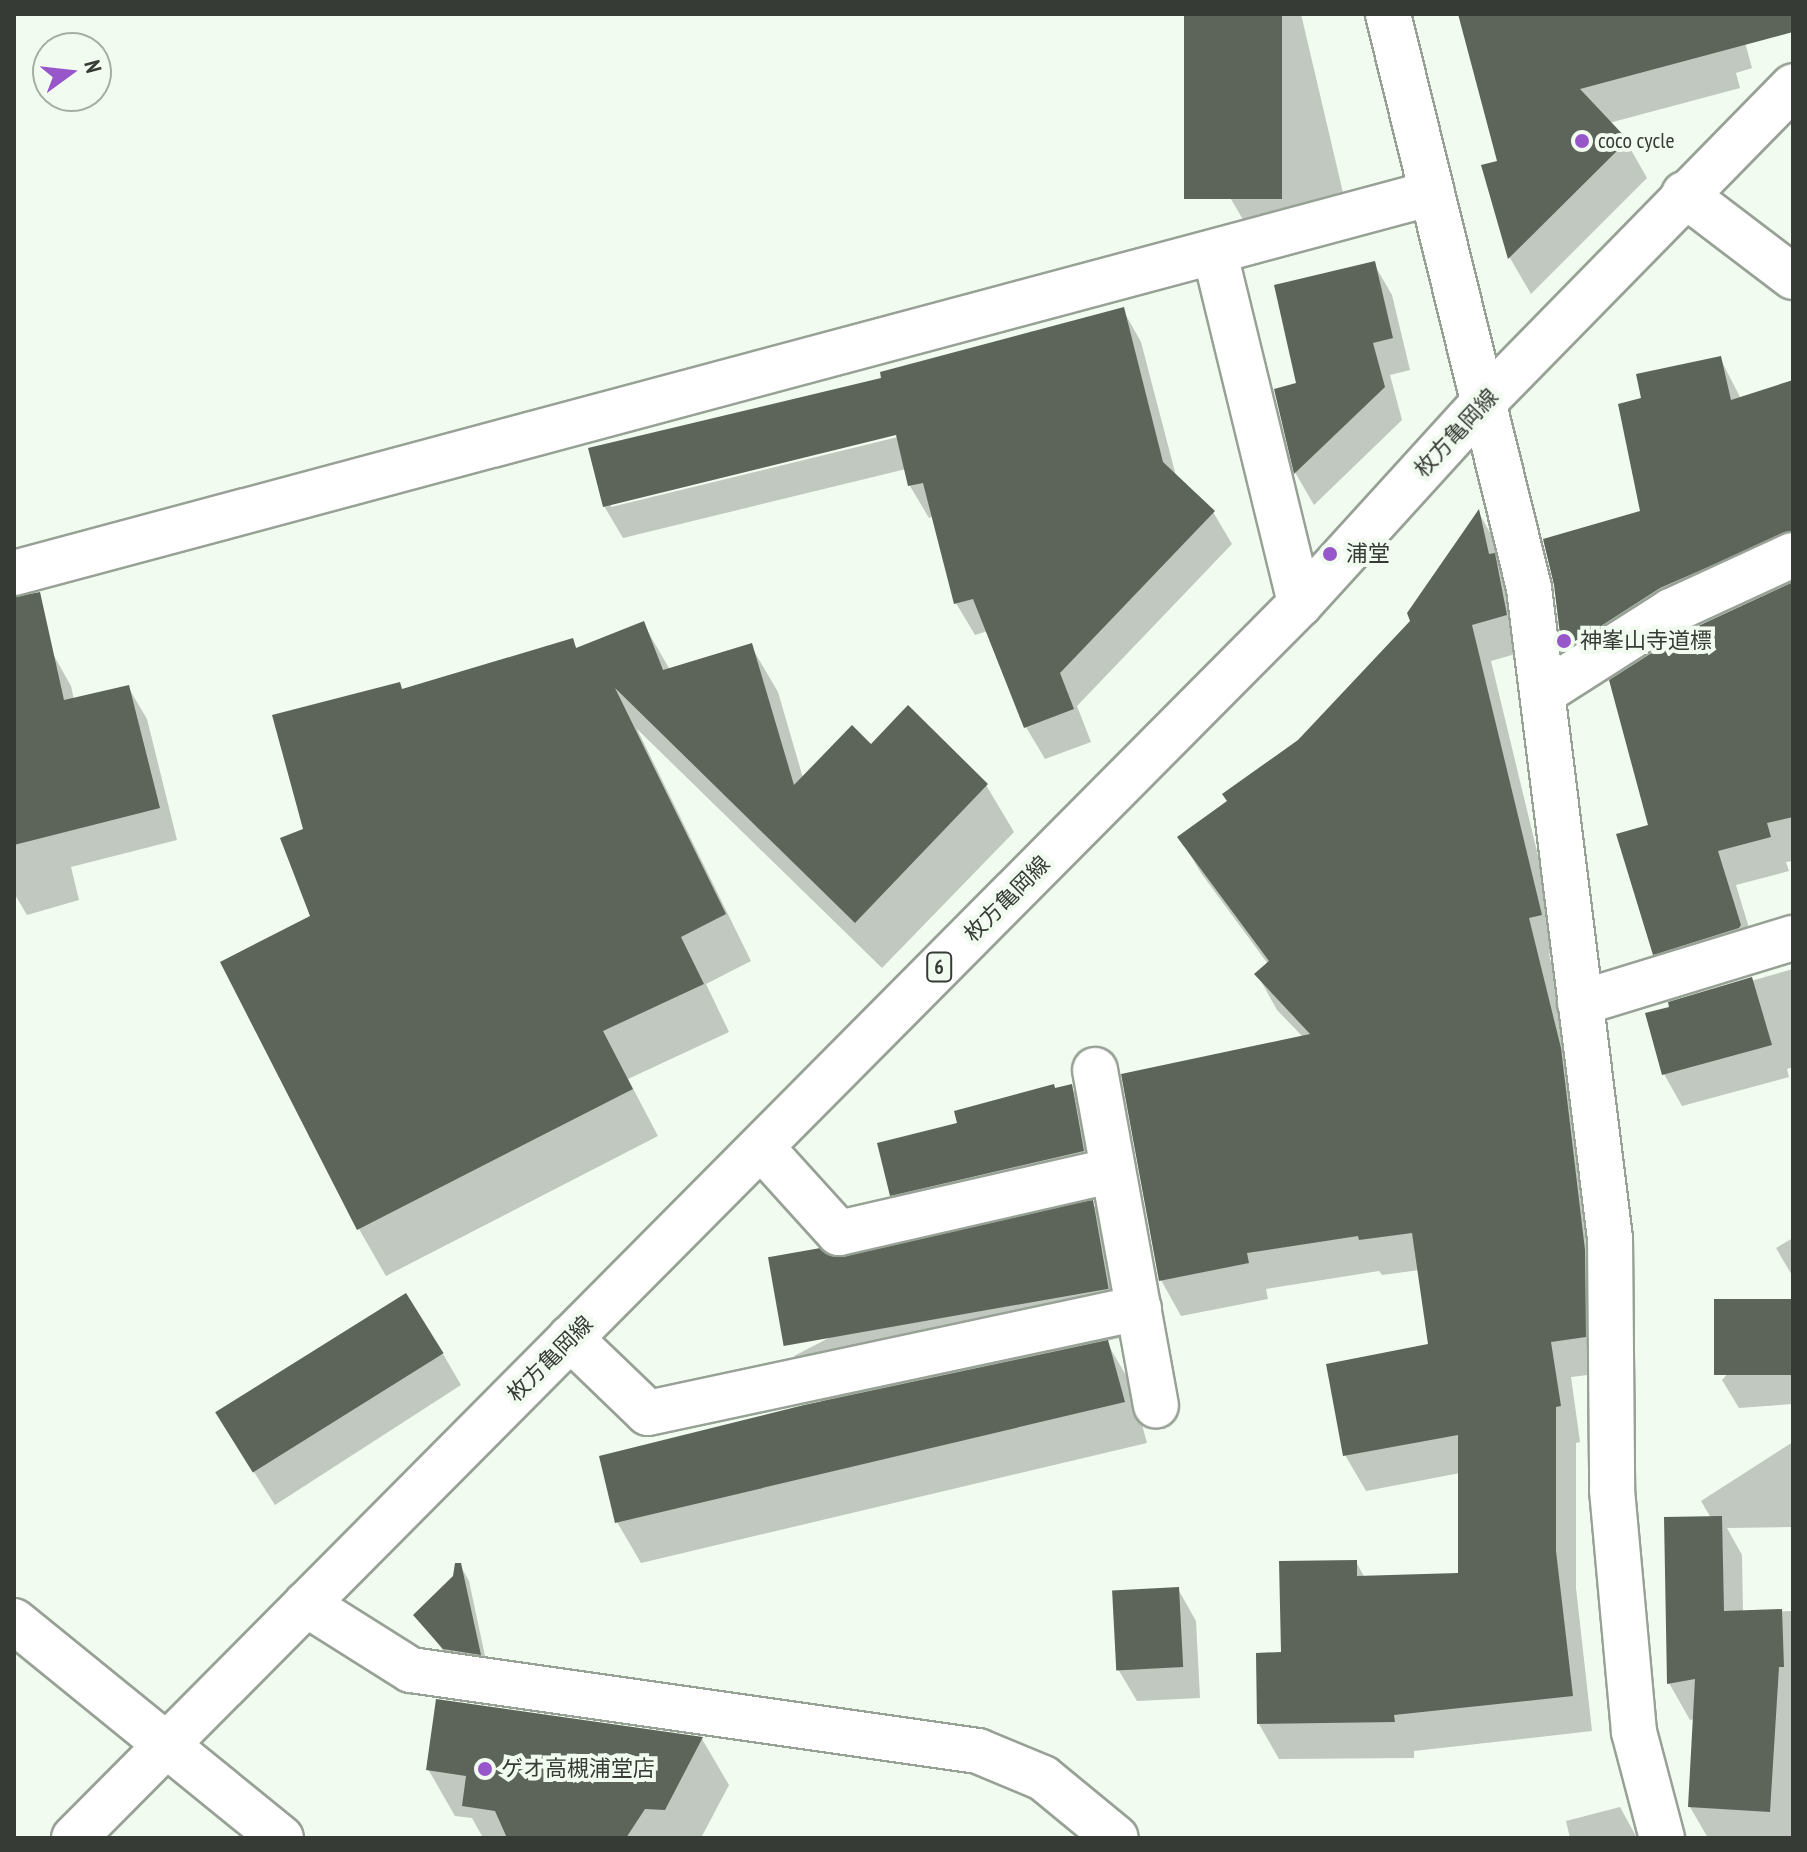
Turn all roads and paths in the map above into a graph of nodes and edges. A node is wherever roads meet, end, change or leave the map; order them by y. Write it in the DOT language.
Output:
graph roads {
  1 [pos="1388,14"];
  2 [pos="1793,86"];
  3 [pos="1432,193"];
  4 [pos="1684,194"];
  5 [pos="1215,254"];
  6 [pos="1793,277"];
  7 [pos="1484,402"];
  8 [pos="1793,555"];
  9 [pos="14,573"];
  10 [pos="1300,604"];
  11 [pos="1544,692"];
  12 [pos="1793,938"];
  13 [pos="1580,1003"];
  14 [pos="1095,1070"];
  15 [pos="761,1147"];
  16 [pos="1113,1170"];
  17 [pos="1139,1308"];
  18 [pos="570,1338"];
  19 [pos="1156,1406"];
  20 [pos="306,1604"];
  21 [pos="14,1621"];
  22 [pos="166,1744"];
  23 [pos="74,1838"];
  24 [pos="281,1838"];
  25 [pos="1116,1838"];
  26 [pos="1662,1838"];
  1 -- 3 [label="street"];
  2 -- 4 [label="street, 枚方亀岡線 / 6"];
  3 -- 5 [label="street"];
  3 -- 7 [label="street"];
  4 -- 6 [label="street"];
  4 -- 7 [label="street, 枚方亀岡線 / 6"];
  5 -- 9 [label="street"];
  5 -- 10 [label="street"];
  7 -- 10 [label="street, 枚方亀岡線 / 6"];
  7 -- 11 [label="street"];
  8 -- 11 [label="street"];
  10 -- 15 [label="street, 枚方亀岡線 / 6"];
  11 -- 13 [label="street"];
  12 -- 13 [label="street"];
  13 -- 26 [label="street"];
  14 -- 16 [label="street"];
  15 -- 16 [label="street"];
  15 -- 18 [label="street, 枚方亀岡線 / 6"];
  16 -- 17 [label="street"];
  17 -- 18 [label="street"];
  17 -- 19 [label="street"];
  18 -- 20 [label="street, 枚方亀岡線 / 6"];
  20 -- 22 [label="street, 枚方亀岡線 / 6"];
  20 -- 25 [label="street"];
  21 -- 22 [label="street"];
  22 -- 23 [label="street, 枚方亀岡線 / 6"];
  22 -- 24 [label="street"];
}
